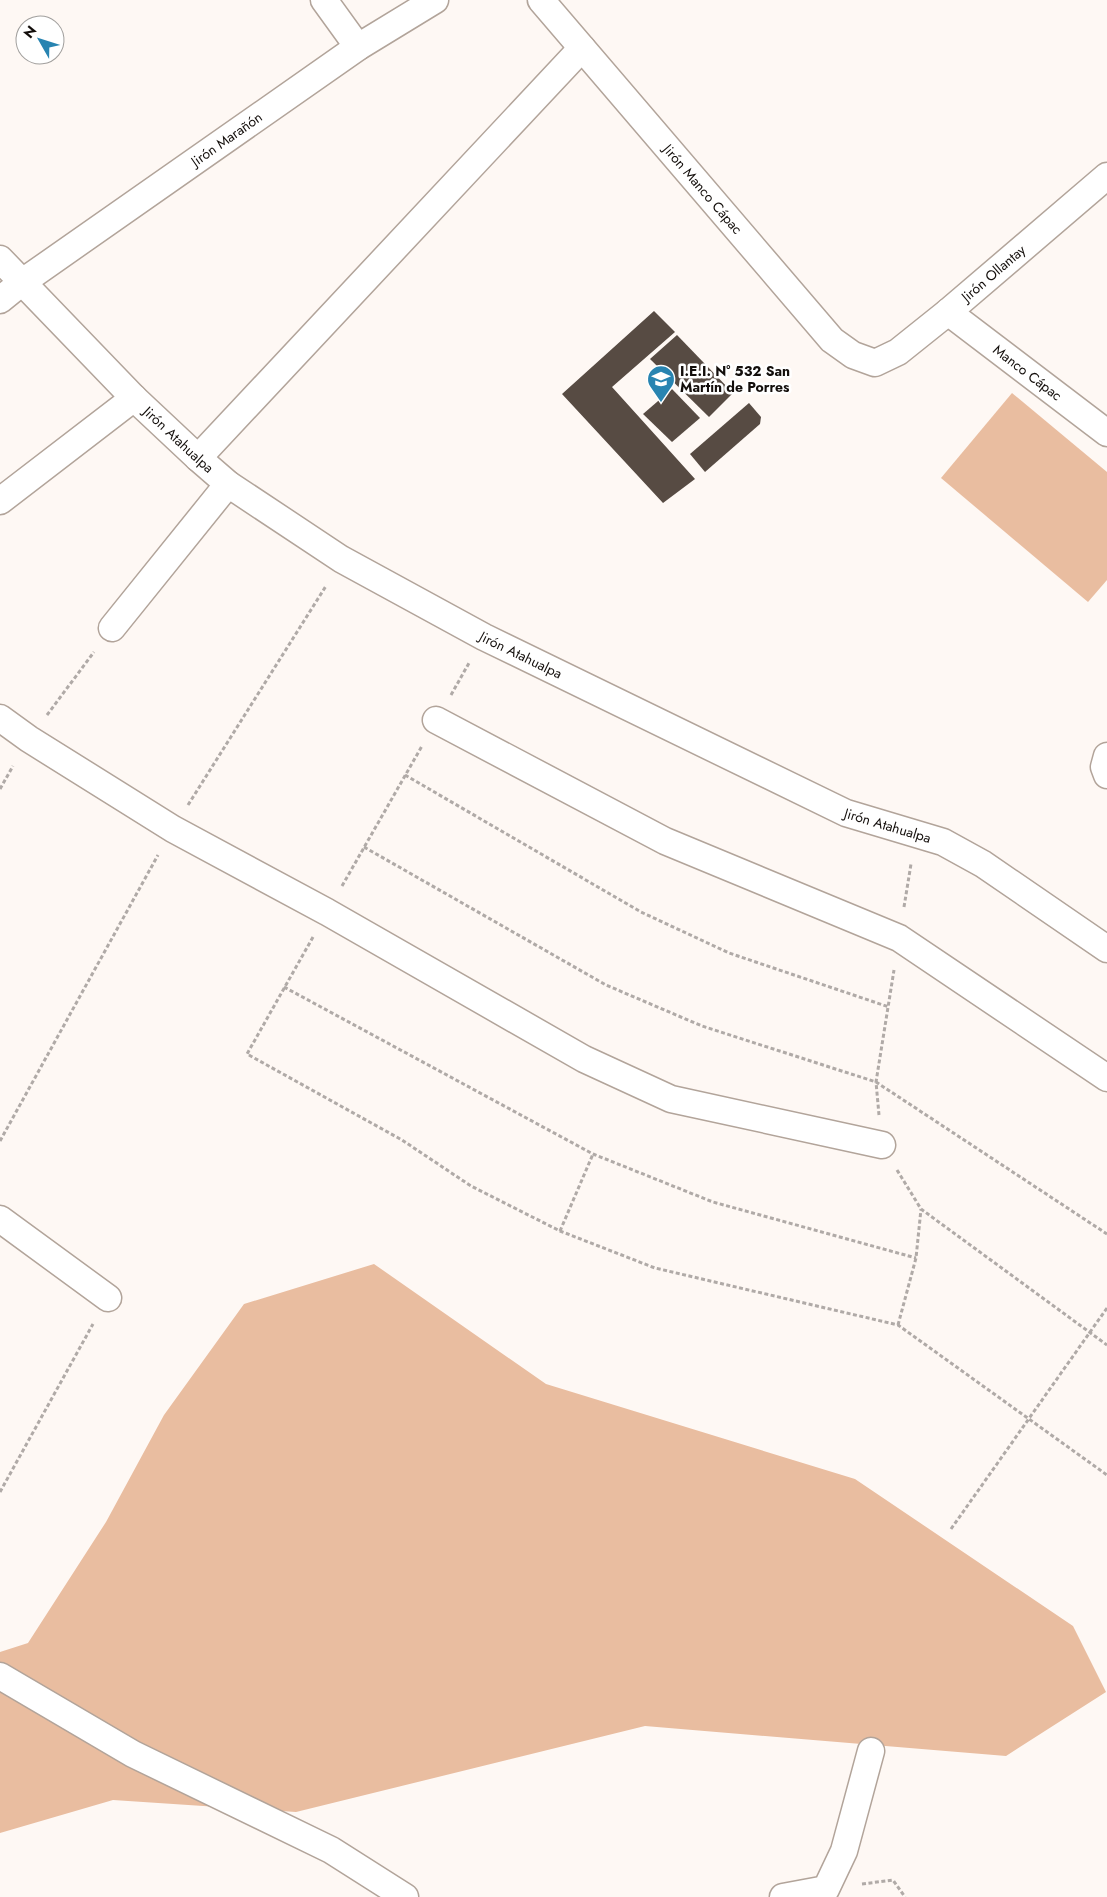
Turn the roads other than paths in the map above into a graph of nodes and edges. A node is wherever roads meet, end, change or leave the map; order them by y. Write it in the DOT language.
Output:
graph roads {
  1 [pos="324,0"];
  2 [pos="435,0"];
  3 [pos="541,0"];
  4 [pos="358,47"];
  5 [pos="582,48"];
  6 [pos="1107,176"];
  7 [pos="0,260"];
  8 [pos="21,283"];
  9 [pos="0,300"];
  10 [pos="948,312"];
  11 [pos="875,363"];
  12 [pos="134,398"];
  13 [pos="1107,433"];
  14 [pos="198,458"];
  15 [pos="228,484"];
  16 [pos="0,501"];
  17 [pos="112,628"];
  18 [pos="0,718"];
  19 [pos="436,720"];
  20 [pos="1107,756"];
  21 [pos="1107,775"];
  22 [pos="1107,948"];
  23 [pos="1107,1078"];
  24 [pos="882,1145"];
  25 [pos="0,1219"];
  26 [pos="108,1298"];
  27 [pos="0,1676"];
  28 [pos="871,1751"];
  29 [pos="405,1897"];
  30 [pos="783,1897"];
  1 -- 4 [label="street"];
  2 -- 4 [label="street, Jirón Marañón"];
  3 -- 5 [label="street, Jirón Manco Cápac"];
  4 -- 8 [label="street, Jirón Marañón"];
  5 -- 11 [label="street, Jirón Manco Cápac"];
  5 -- 14 [label="street"];
  6 -- 10 [label="street, Jirón Ollantay"];
  7 -- 8 [label="street, Jirón Atahualpa"];
  8 -- 9 [label="street, Jirón Marañón"];
  8 -- 12 [label="street, Jirón Atahualpa"];
  10 -- 11 [label="street, Jirón Ollantay"];
  10 -- 13 [label="street, Manco Cápac"];
  12 -- 14 [label="street, Jirón Atahualpa"];
  12 -- 16 [label="street"];
  14 -- 15 [label="street, Jirón Atahualpa"];
  15 -- 17 [label="street"];
  15 -- 22 [label="street, Jirón Atahualpa"];
  18 -- 24 [label="street"];
  19 -- 23 [label="street"];
  20 -- 21 [label="street"];
  25 -- 26 [label="street"];
  27 -- 29 [label="street"];
  28 -- 30 [label="street"];
}
